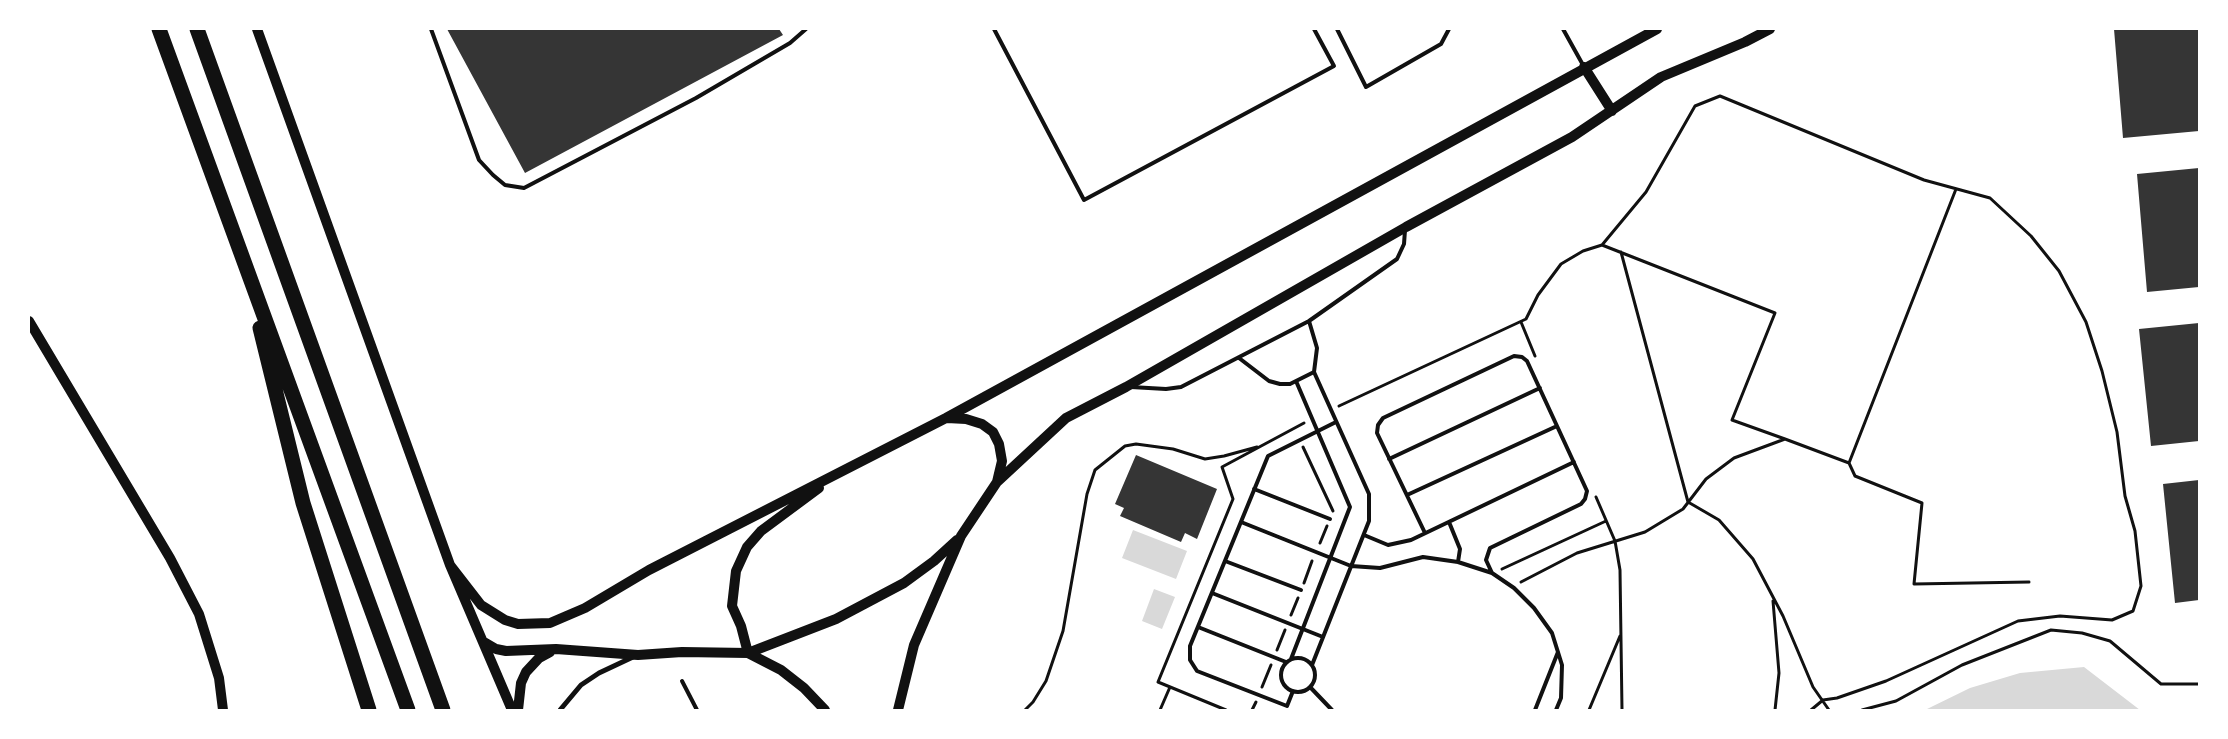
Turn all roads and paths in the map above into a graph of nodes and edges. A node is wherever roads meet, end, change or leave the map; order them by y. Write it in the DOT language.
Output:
graph roads {
  1 [pos="158,29"];
  2 [pos="198,29"];
  3 [pos="257,29"];
  4 [pos="431,29"];
  5 [pos="806,29"];
  6 [pos="994,29"];
  7 [pos="1314,29"];
  8 [pos="1337,29"];
  9 [pos="1449,29"];
  10 [pos="1563,29"];
  11 [pos="1657,29"];
  12 [pos="1770,29"];
  13 [pos="1584,68"];
  14 [pos="1612,111"];
  15 [pos="1956,188"];
  16 [pos="1406,227"];
  17 [pos="1602,245"];
  18 [pos="1621,251"];
  19 [pos="241,252"];
  20 [pos="1309,320"];
  21 [pos="29,321"];
  22 [pos="1239,358"];
  23 [pos="1314,372"];
  24 [pos="1296,381"];
  25 [pos="1126,387"];
  26 [pos="1540,388"];
  27 [pos="1331,410"];
  28 [pos="946,418"];
  29 [pos="1313,419"];
  30 [pos="1336,422"];
  31 [pos="1557,426"];
  32 [pos="1318,431"];
  33 [pos="1300,440"];
  34 [pos="1785,440"];
  35 [pos="1262,445"];
  36 [pos="1389,459"];
  37 [pos="1574,462"];
  38 [pos="1849,463"];
  39 [pos="852,465"];
  40 [pos="997,482"];
  41 [pos="1254,489"];
  42 [pos="1407,496"];
  43 [pos="1688,502"];
  44 [pos="1330,519"];
  45 [pos="1606,521"];
  46 [pos="1241,522"];
  47 [pos="1449,522"];
  48 [pos="1426,534"];
  49 [pos="1364,535"];
  50 [pos="961,536"];
  51 [pos="1615,541"];
  52 [pos="1316,552"];
  53 [pos="1330,558"];
  54 [pos="1225,561"];
  55 [pos="1458,562"];
  56 [pos="450,565"];
  57 [pos="1351,566"];
  58 [pos="1492,574"];
  59 [pos="2029,582"];
  60 [pos="1514,588"];
  61 [pos="1301,590"];
  62 [pos="1212,594"];
  63 [pos="1773,598"];
  64 [pos="1288,623"];
  65 [pos="1198,627"];
  66 [pos="1303,629"];
  67 [pos="1621,633"];
  68 [pos="1323,637"];
  69 [pos="484,642"];
  70 [pos="556,649"];
  71 [pos="1559,651"];
  72 [pos="748,653"];
  73 [pos="638,655"];
  74 [pos="1274,657"];
  75 [pos="1291,659"];
  76 [pos="1286,662"];
  77 [pos="1312,665"];
  78 [pos="682,681"];
  79 [pos="2199,684"];
  80 [pos="1170,687"];
  81 [pos="1310,687"];
  82 [pos="1293,692"];
  83 [pos="1258,695"];
  84 [pos="1823,700"];
  85 [pos="223,710"];
  86 [pos="369,710"];
  87 [pos="408,710"];
  88 [pos="443,710"];
  89 [pos="512,710"];
  90 [pos="518,710"];
  91 [pos="560,710"];
  92 [pos="697,710"];
  93 [pos="825,710"];
  94 [pos="898,710"];
  95 [pos="1024,710"];
  96 [pos="1160,710"];
  97 [pos="1252,710"];
  98 [pos="1332,710"];
  99 [pos="1535,710"];
  100 [pos="1556,710"];
  101 [pos="1589,710"];
  102 [pos="1622,710"];
  103 [pos="1775,710"];
  104 [pos="1811,710"];
  105 [pos="1829,710"];
  106 [pos="1862,710"];
  1 -- 19 [label="highway"];
  2 -- 88 [label="highway"];
  3 -- 56 [label="main road"];
  4 -- 5 [label="lane"];
  6 -- 7 [label="lane"];
  8 -- 9 [label="lane"];
  10 -- 13 [label="lane"];
  11 -- 13 [label="main road"];
  12 -- 14 [label="main road"];
  13 -- 14 [label="main road"];
  13 -- 28 [label="main road"];
  14 -- 16 [label="main road"];
  15 -- 17 [label="path"];
  15 -- 38 [label="path"];
  15 -- 84 [label="path"];
  16 -- 20 [label="lane"];
  16 -- 25 [label="main road"];
  17 -- 18 [label="path"];
  17 -- 27 [label="path"];
  18 -- 34 [label="path"];
  18 -- 43 [label="path"];
  19 -- 86 [label="highway"];
  19 -- 87 [label="highway"];
  20 -- 22 [label="lane"];
  20 -- 23 [label="lane"];
  21 -- 85 [label="main road"];
  22 -- 24 [label="lane"];
  22 -- 25 [label="lane"];
  23 -- 24 [label="lane"];
  23 -- 27 [label="lane"];
  24 -- 29 [label="lane"];
  25 -- 40 [label="main road"];
  26 -- 31 [label="lane"];
  26 -- 36 [label="lane"];
  26 -- 36 [label="lane"];
  27 -- 30 [label="lane"];
  28 -- 39 [label="main road"];
  28 -- 40 [label="main road"];
  29 -- 32 [label="lane"];
  29 -- 33 [label="path"];
  30 -- 32 [label="lane"];
  30 -- 49 [label="lane"];
  31 -- 37 [label="lane"];
  31 -- 42 [label="lane"];
  32 -- 33 [label="lane"];
  32 -- 53 [label="lane"];
  33 -- 41 [label="lane"];
  33 -- 44 [label="path"];
  34 -- 38 [label="path"];
  34 -- 43 [label="path"];
  35 -- 95 [label="path"];
  36 -- 42 [label="lane"];
  37 -- 47 [label="lane"];
  37 -- 58 [label="lane"];
  38 -- 59 [label="path"];
  39 -- 56 [label="main road"];
  39 -- 72 [label="main road"];
  40 -- 50 [label="main road"];
  41 -- 44 [label="lane"];
  41 -- 46 [label="lane"];
  42 -- 48 [label="lane"];
  43 -- 51 [label="path"];
  43 -- 63 [label="path"];
  44 -- 52 [label="path"];
  45 -- 58 [label="path"];
  46 -- 52 [label="lane"];
  46 -- 54 [label="lane"];
  47 -- 48 [label="lane"];
  47 -- 55 [label="lane"];
  48 -- 49 [label="lane"];
  49 -- 57 [label="lane"];
  50 -- 72 [label="main road"];
  50 -- 94 [label="main road"];
  51 -- 60 [label="path"];
  51 -- 67 [label="path"];
  52 -- 53 [label="lane"];
  52 -- 61 [label="path"];
  53 -- 57 [label="lane"];
  53 -- 66 [label="lane"];
  54 -- 61 [label="lane"];
  54 -- 62 [label="lane"];
  55 -- 57 [label="lane"];
  55 -- 58 [label="lane"];
  56 -- 69 [label="main road"];
  57 -- 68 [label="lane"];
  58 -- 60 [label="lane"];
  60 -- 71 [label="lane"];
  61 -- 64 [label="path"];
  62 -- 64 [label="lane"];
  62 -- 65 [label="lane"];
  63 -- 84 [label="path"];
  63 -- 103 [label="path"];
  64 -- 66 [label="lane"];
  64 -- 74 [label="path"];
  65 -- 74 [label="lane"];
  65 -- 83 [label="lane"];
  66 -- 68 [label="lane"];
  66 -- 75 [label="lane"];
  67 -- 101 [label="path"];
  67 -- 102 [label="path"];
  68 -- 77 [label="lane"];
  69 -- 70 [label="main road"];
  69 -- 89 [label="main road"];
  70 -- 73 [label="main road"];
  70 -- 90 [label="main road"];
  71 -- 99 [label="lane"];
  71 -- 100 [label="lane"];
  72 -- 73 [label="main road"];
  72 -- 93 [label="main road"];
  73 -- 91 [label="street"];
  74 -- 76 [label="lane"];
  74 -- 83 [label="path"];
  75 -- 76 [label="lane"];
  75 -- 77 [label="lane"];
  76 -- 82 [label="lane"];
  77 -- 81 [label="lane"];
  78 -- 92 [label="lane"];
  79 -- 106 [label="path"];
  80 -- 96 [label="path"];
  81 -- 82 [label="lane"];
  81 -- 98 [label="lane"];
  82 -- 83 [label="lane"];
  83 -- 97 [label="path"];
  84 -- 104 [label="path"];
  84 -- 105 [label="path"];
}
